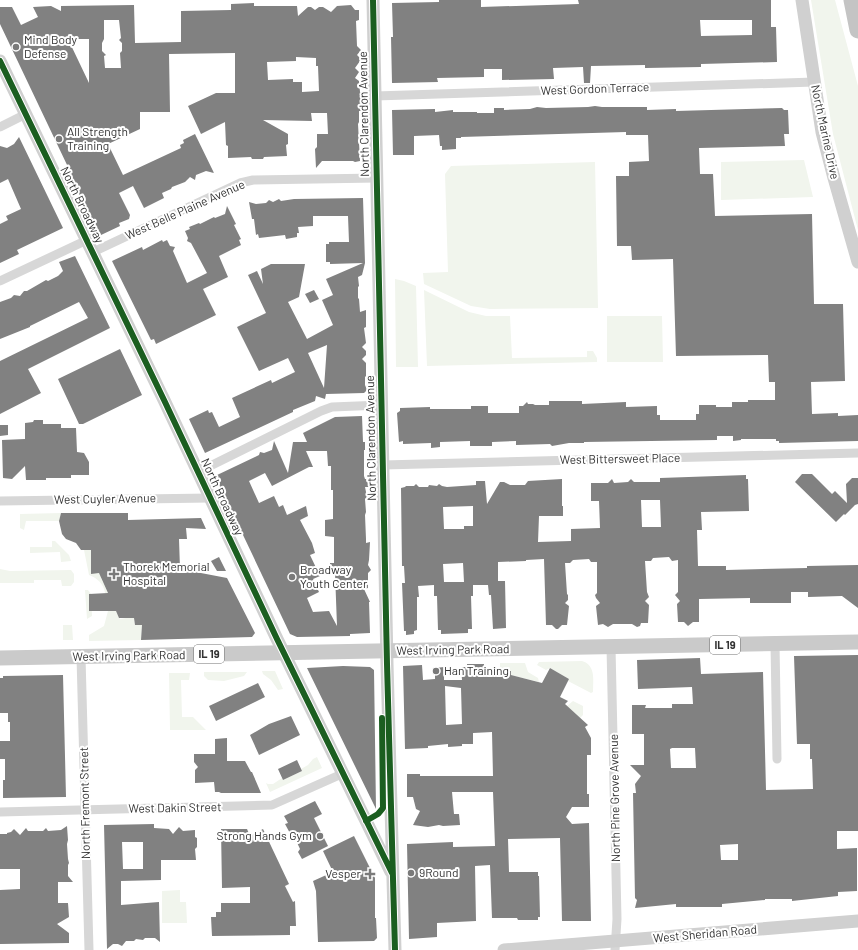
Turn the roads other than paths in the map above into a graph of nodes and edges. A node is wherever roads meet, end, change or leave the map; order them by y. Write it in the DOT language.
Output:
graph roads {
  1 [pos="373,0"];
  2 [pos="802,0"];
  3 [pos="852,0"];
  4 [pos="858,30"];
  5 [pos="0,61"];
  6 [pos="814,82"];
  7 [pos="375,96"];
  8 [pos="26,114"];
  9 [pos="0,127"];
  10 [pos="377,178"];
  11 [pos="87,240"];
  12 [pos="93,252"];
  13 [pos="858,262"];
  14 [pos="0,281"];
  15 [pos="382,405"];
  16 [pos="858,454"];
  17 [pos="383,465"];
  18 [pos="198,472"];
  19 [pos="210,498"];
  20 [pos="0,501"];
  21 [pos="858,642"];
  22 [pos="775,644"];
  23 [pos="611,647"];
  24 [pos="387,651"];
  25 [pos="284,653"];
  26 [pos="81,657"];
  27 [pos="0,658"];
  28 [pos="777,759"];
  29 [pos="344,774"];
  30 [pos="85,810"];
  31 [pos="0,812"];
  32 [pos="393,875"];
  33 [pos="858,921"];
  34 [pos="615,946"];
  35 [pos="88,950"];
  36 [pos="395,950"];
  37 [pos="504,950"];
  1 -- 7 [label="street, North Clarendon Avenue"];
  2 -- 6 [label="street, North Marine Drive"];
  3 -- 4 [label="highway"];
  5 -- 8 [label="street, North Broadway"];
  6 -- 7 [label="street, West Gordon Terrace"];
  6 -- 13 [label="street, North Marine Drive"];
  7 -- 10 [label="street, North Clarendon Avenue"];
  8 -- 9 [label="street"];
  8 -- 11 [label="street, North Broadway"];
  10 -- 12 [label="street, West Belle Plaine Avenue"];
  10 -- 15 [label="street, North Clarendon Avenue"];
  11 -- 12 [label="street, North Broadway"];
  11 -- 14 [label="street"];
  12 -- 18 [label="street, North Broadway"];
  15 -- 17 [label="street, North Clarendon Avenue"];
  15 -- 18 [label="street"];
  16 -- 17 [label="street, West Bittersweet Place"];
  17 -- 24 [label="street, North Clarendon Avenue"];
  18 -- 19 [label="street, North Broadway"];
  19 -- 20 [label="street, West Cuyler Avenue"];
  19 -- 25 [label="street, North Broadway"];
  21 -- 22 [label="main road, West Irving Park Road / IL 19"];
  22 -- 23 [label="main road, West Irving Park Road / IL 19"];
  22 -- 28 [label="street"];
  23 -- 24 [label="main road, West Irving Park Road / IL 19"];
  23 -- 34 [label="street, North Pine Grove Avenue"];
  24 -- 25 [label="main road, West Irving Park Road / IL 19"];
  24 -- 32 [label="street, North Clarendon Avenue"];
  25 -- 26 [label="main road, West Irving Park Road / IL 19"];
  25 -- 29 [label="street, North Broadway"];
  26 -- 27 [label="main road, West Irving Park Road / IL 19"];
  26 -- 30 [label="street, North Fremont Street"];
  29 -- 30 [label="street, West Dakin Street"];
  29 -- 32 [label="street, North Broadway"];
  30 -- 31 [label="street, West Dakin Street"];
  30 -- 35 [label="street, North Fremont Street"];
  32 -- 36 [label="street, North Broadway"];
  33 -- 34 [label="street, West Sheridan Road"];
  34 -- 37 [label="street, West Sheridan Road"];
}
